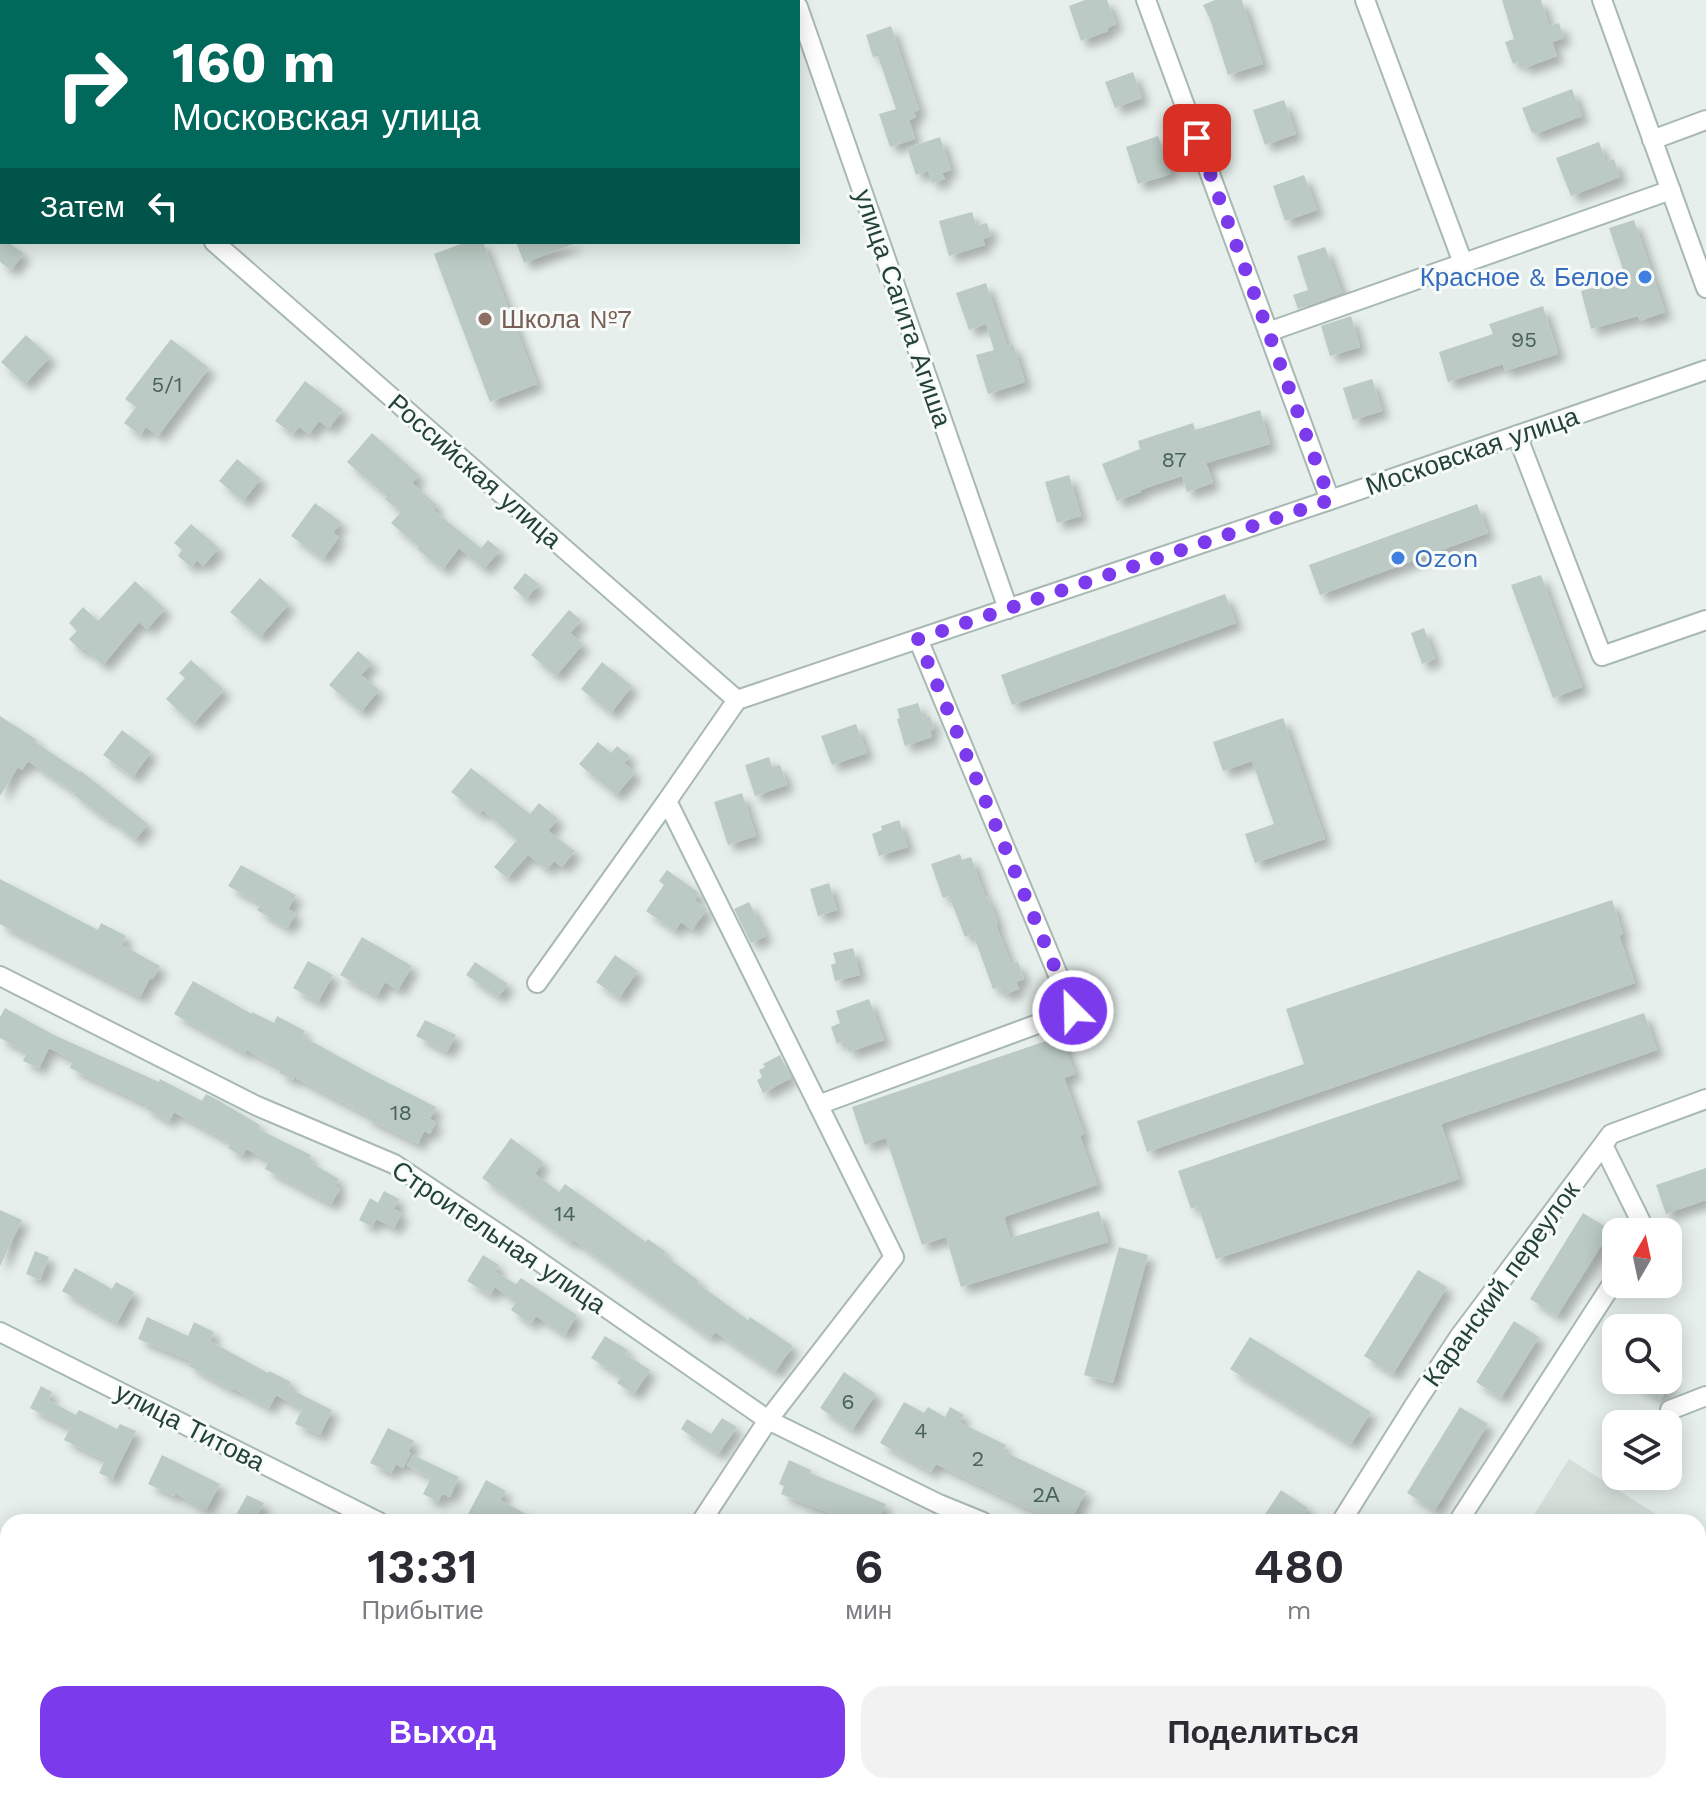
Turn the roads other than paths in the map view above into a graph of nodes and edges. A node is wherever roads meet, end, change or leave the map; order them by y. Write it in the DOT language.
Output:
graph roads {
  1 [pos="1146,0"];
  2 [pos="1365,0"];
  3 [pos="1602,0"];
  4 [pos="800,12"];
  5 [pos="1706,120"];
  6 [pos="1652,140"];
  7 [pos="1671,190"];
  8 [pos="216,244"];
  9 [pos="1463,263"];
  10 [pos="1706,288"];
  11 [pos="1268,332"];
  12 [pos="1706,370"];
  13 [pos="1517,435"];
  14 [pos="1330,500"];
  15 [pos="1008,609"];
  16 [pos="1705,624"];
  17 [pos="918,639"];
  18 [pos="737,700"];
  19 [pos="667,801"];
  20 [pos="0,976"];
  21 [pos="537,983"];
  22 [pos="1706,1099"];
  23 [pos="818,1105"];
  24 [pos="1603,1145"];
  25 [pos="1639,1218"];
  26 [pos="1603,1298"];
  27 [pos="0,1332"];
  28 [pos="1706,1396"];
  29 [pos="1670,1410"];
  30 [pos="768,1420"];
  31 [pos="363,1514"];
  32 [pos="706,1514"];
  33 [pos="963,1514"];
  34 [pos="1346,1514"];
  35 [pos="1463,1514"];
  1 -- 11 [label="street"];
  2 -- 9 [label="street"];
  3 -- 6 [label="street"];
  4 -- 15 [label="street, улица Сагита Агиша"];
  5 -- 6 [label="street"];
  6 -- 7 [label="street"];
  7 -- 9 [label="street"];
  7 -- 10 [label="street"];
  8 -- 18 [label="street, Российская улица"];
  9 -- 11 [label="street"];
  11 -- 14 [label="street"];
  12 -- 13 [label="street, Московская улица"];
  13 -- 14 [label="street, Московская улица"];
  13 -- 16 [label="street"];
  14 -- 15 [label="street, Московская улица"];
  15 -- 17 [label="street, Московская улица"];
  17 -- 18 [label="street, Московская улица"];
  17 -- 23 [label="street"];
  18 -- 19 [label="street"];
  19 -- 21 [label="street"];
  19 -- 23 [label="street"];
  20 -- 30 [label="street, Строительная улица"];
  22 -- 24 [label="street, Каранский переулок"];
  23 -- 30 [label="street"];
  24 -- 25 [label="street"];
  24 -- 34 [label="street, Каранский переулок"];
  26 -- 35 [label="street"];
  27 -- 31 [label="street, улица Титова"];
  28 -- 29 [label="street"];
  30 -- 32 [label="street"];
  30 -- 33 [label="street, Строительная улица"];
}
